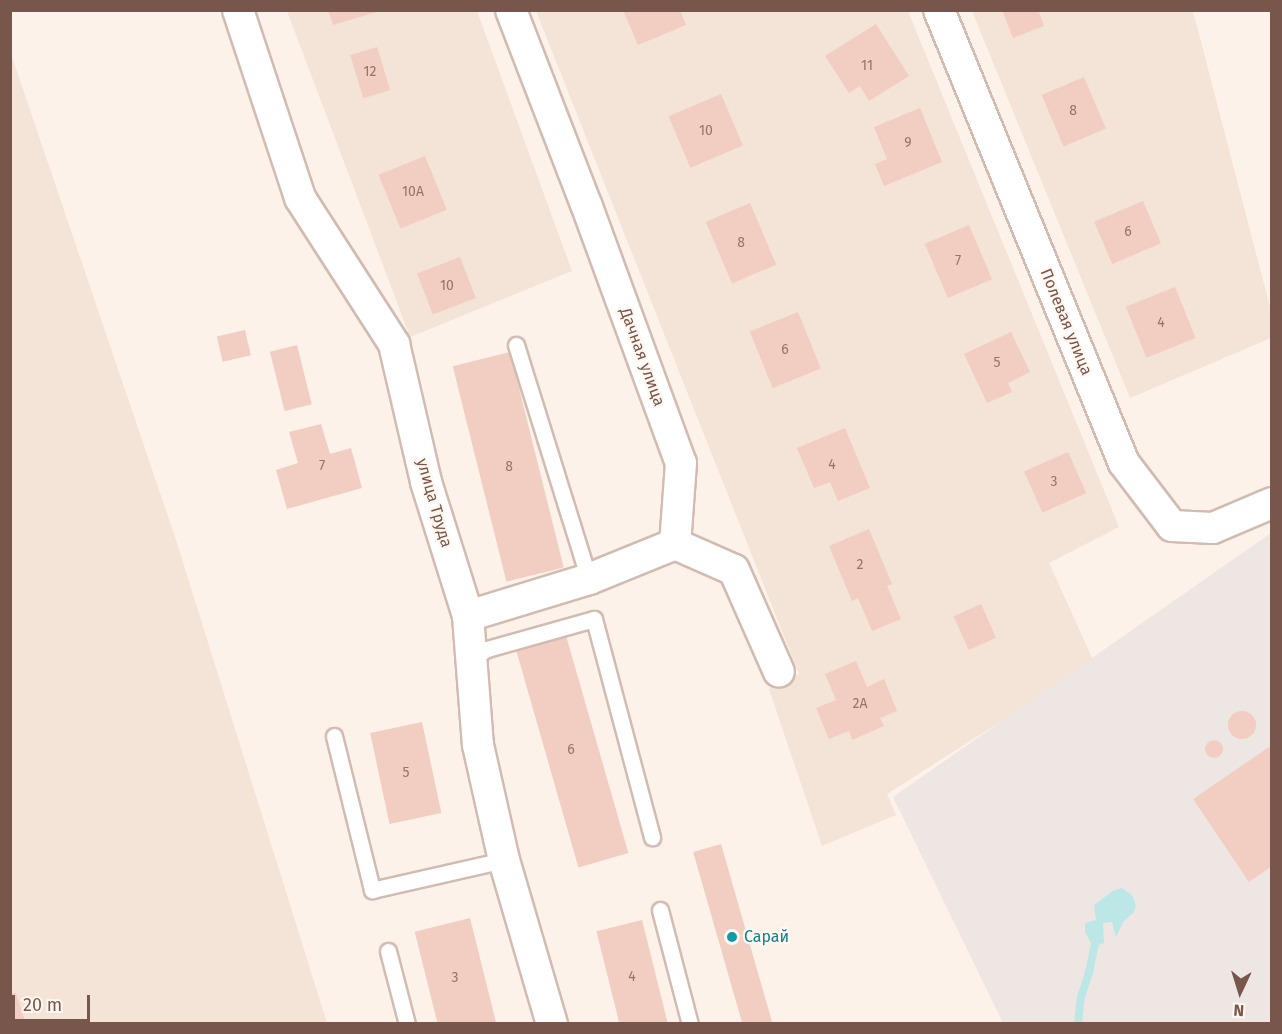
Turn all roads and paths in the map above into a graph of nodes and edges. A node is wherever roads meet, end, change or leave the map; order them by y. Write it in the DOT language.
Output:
graph roads {
  1 [pos="237,10"];
  2 [pos="511,10"];
  3 [pos="939,10"];
  4 [pos="516,345"];
  5 [pos="1272,503"];
  6 [pos="675,544"];
  7 [pos="589,579"];
  8 [pos="468,616"];
  9 [pos="471,659"];
  10 [pos="779,672"];
  11 [pos="334,736"];
  12 [pos="652,837"];
  13 [pos="504,860"];
  14 [pos="660,910"];
  15 [pos="388,951"];
  16 [pos="406,1023"];
  17 [pos="552,1023"];
  18 [pos="690,1023"];
  1 -- 8 [label="street, улица Труда"];
  2 -- 6 [label="street, Дачная улица"];
  3 -- 5 [label="street, Полевая улица"];
  4 -- 7 [label="lane"];
  6 -- 7 [label="street"];
  6 -- 10 [label="street"];
  7 -- 8 [label="street"];
  8 -- 9 [label="street, улица Труда"];
  9 -- 12 [label="lane"];
  9 -- 13 [label="street, улица Труда"];
  11 -- 13 [label="lane"];
  13 -- 17 [label="street, улица Труда"];
  14 -- 18 [label="lane"];
  15 -- 16 [label="lane"];
}
